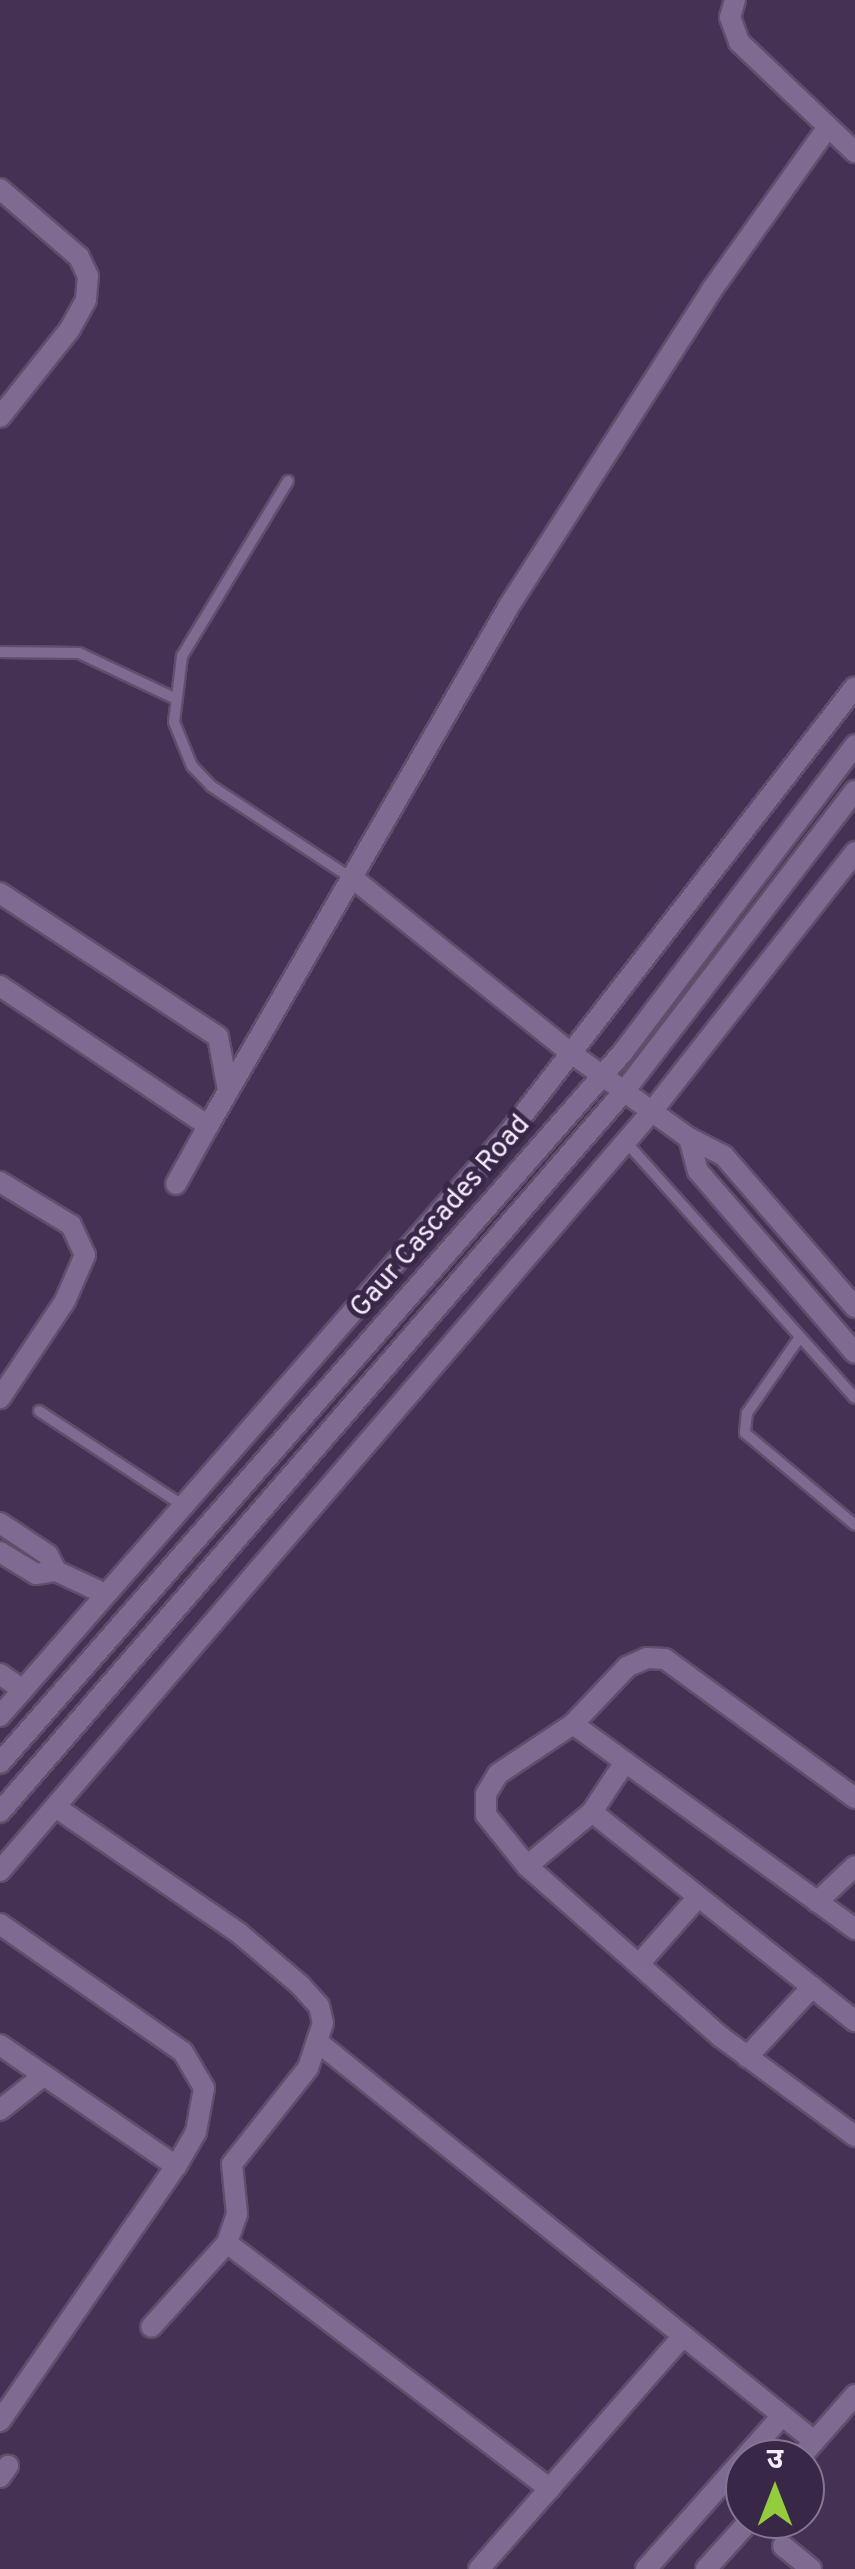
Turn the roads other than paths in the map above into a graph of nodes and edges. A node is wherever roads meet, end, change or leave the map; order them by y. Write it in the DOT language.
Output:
graph roads {
  1 [pos="734,0"];
  2 [pos="825,131"];
  3 [pos="855,152"];
  4 [pos="0,189"];
  5 [pos="0,417"];
  6 [pos="288,481"];
  7 [pos="0,652"];
  8 [pos="855,687"];
  9 [pos="174,698"];
  10 [pos="855,745"];
  11 [pos="855,790"];
  12 [pos="855,852"];
  13 [pos="355,880"];
  14 [pos="0,893"];
  15 [pos="0,986"];
  16 [pos="571,1053"];
  17 [pos="602,1075"];
  18 [pos="626,1089"];
  19 [pos="228,1090"];
  20 [pos="654,1110"];
  21 [pos="208,1126"];
  22 [pos="689,1138"];
  23 [pos="626,1142"];
  24 [pos="0,1182"];
  25 [pos="176,1184"];
  26 [pos="855,1306"];
  27 [pos="800,1337"];
  28 [pos="855,1353"];
  29 [pos="0,1398"];
  30 [pos="855,1398"];
  31 [pos="39,1410"];
  32 [pos="182,1505"];
  33 [pos="0,1522"];
  34 [pos="855,1525"];
  35 [pos="239,1538"];
  36 [pos="0,1552"];
  37 [pos="267,1562"];
  38 [pos="56,1571"];
  39 [pos="105,1594"];
  40 [pos="0,1674"];
  41 [pos="23,1690"];
  42 [pos="47,1709"];
  43 [pos="0,1716"];
  44 [pos="573,1724"];
  45 [pos="71,1730"];
  46 [pos="625,1762"];
  47 [pos="0,1764"];
  48 [pos="855,1798"];
  49 [pos="57,1808"];
  50 [pos="0,1812"];
  51 [pos="592,1812"];
  52 [pos="526,1866"];
  53 [pos="855,1866"];
  54 [pos="0,1871"];
  55 [pos="698,1896"];
  56 [pos="817,1902"];
  57 [pos="0,1924"];
  58 [pos="853,1925"];
  59 [pos="638,1964"];
  60 [pos="812,1987"];
  61 [pos="855,2021"];
  62 [pos="319,2043"];
  63 [pos="0,2045"];
  64 [pos="747,2057"];
  65 [pos="43,2076"];
  66 [pos="0,2110"];
  67 [pos="855,2136"];
  68 [pos="176,2166"];
  69 [pos="227,2243"];
  70 [pos="151,2327"];
  71 [pos="683,2336"];
  72 [pos="855,2395"];
  73 [pos="782,2416"];
  74 [pos="0,2421"];
  75 [pos="812,2439"];
  76 [pos="814,2439"];
  77 [pos="550,2489"];
  78 [pos="733,2539"];
  79 [pos="783,2546"];
  80 [pos="480,2569"];
  81 [pos="646,2569"];
  82 [pos="706,2569"];
  83 [pos="811,2569"];
  1 -- 2 [label="street"];
  2 -- 3 [label="street"];
  2 -- 13 [label="street"];
  4 -- 5 [label="street"];
  6 -- 9 [label="lane"];
  7 -- 9 [label="lane"];
  8 -- 16 [label="street"];
  9 -- 13 [label="lane"];
  10 -- 17 [label="street, Gaur Cascades Road"];
  11 -- 18 [label="street, Gaur Cascades Road"];
  12 -- 20 [label="street"];
  13 -- 16 [label="street"];
  13 -- 19 [label="street"];
  14 -- 19 [label="street"];
  15 -- 21 [label="street"];
  16 -- 17 [label="street"];
  16 -- 32 [label="street"];
  17 -- 18 [label="street"];
  17 -- 42 [label="street, Gaur Cascades Road"];
  18 -- 20 [label="street"];
  18 -- 35 [label="street, Gaur Cascades Road"];
  19 -- 21 [label="street"];
  20 -- 22 [label="street"];
  20 -- 23 [label="street"];
  21 -- 25 [label="street"];
  22 -- 26 [label="street"];
  22 -- 28 [label="street"];
  23 -- 27 [label="lane"];
  23 -- 37 [label="street"];
  24 -- 29 [label="street"];
  27 -- 30 [label="lane"];
  27 -- 34 [label="lane"];
  31 -- 32 [label="lane"];
  32 -- 39 [label="street"];
  33 -- 38 [label="street"];
  35 -- 37 [label="street"];
  35 -- 45 [label="street, Gaur Cascades Road"];
  36 -- 38 [label="street"];
  37 -- 49 [label="street"];
  38 -- 39 [label="street"];
  39 -- 41 [label="street"];
  40 -- 41 [label="street"];
  41 -- 43 [label="street"];
  42 -- 45 [label="street"];
  42 -- 47 [label="street, Gaur Cascades Road"];
  44 -- 46 [label="street"];
  44 -- 48 [label="street"];
  44 -- 52 [label="street"];
  45 -- 50 [label="street, Gaur Cascades Road"];
  46 -- 51 [label="street"];
  46 -- 56 [label="street"];
  49 -- 54 [label="street"];
  49 -- 62 [label="street"];
  51 -- 52 [label="street"];
  51 -- 55 [label="street"];
  52 -- 59 [label="street"];
  53 -- 56 [label="street"];
  55 -- 59 [label="street"];
  55 -- 60 [label="street"];
  56 -- 58 [label="street"];
  57 -- 68 [label="street"];
  59 -- 64 [label="street"];
  60 -- 61 [label="street"];
  60 -- 64 [label="street"];
  62 -- 69 [label="street"];
  62 -- 71 [label="street"];
  63 -- 65 [label="street"];
  64 -- 67 [label="street"];
  65 -- 66 [label="street"];
  65 -- 68 [label="street"];
  68 -- 74 [label="street"];
  69 -- 70 [label="street"];
  69 -- 77 [label="street"];
  71 -- 73 [label="street"];
  71 -- 77 [label="street"];
  72 -- 76 [label="street"];
  73 -- 75 [label="street"];
  73 -- 81 [label="street"];
  77 -- 80 [label="street"];
  78 -- 82 [label="street"];
  79 -- 83 [label="street"];
}
